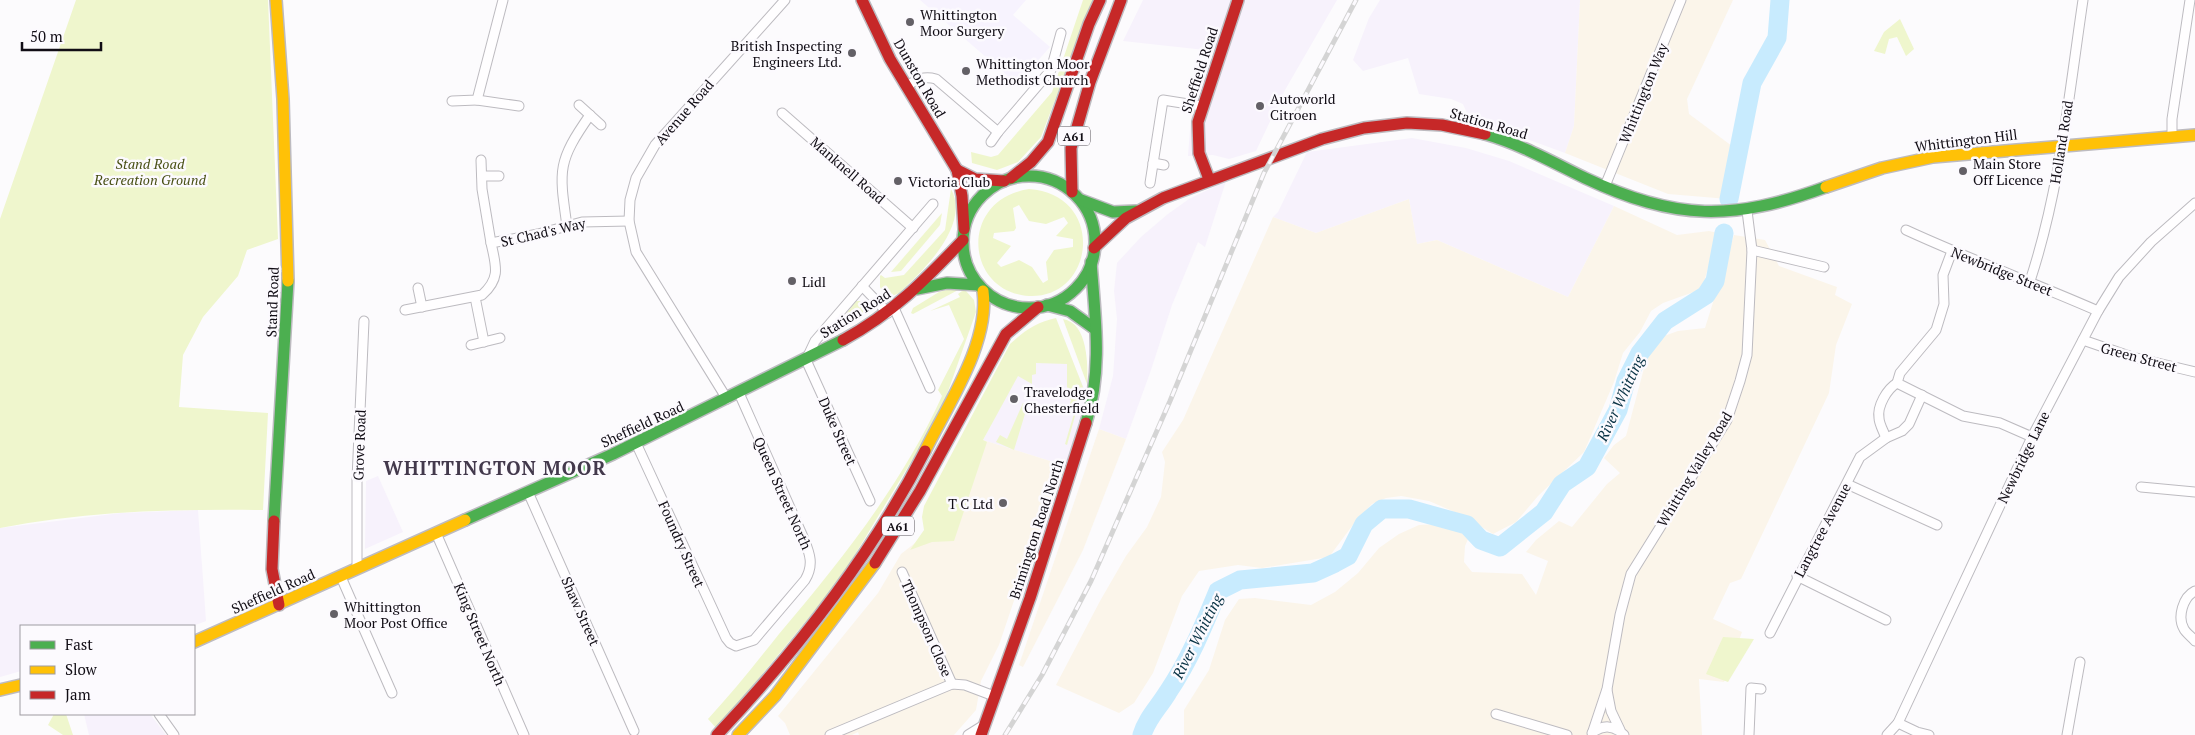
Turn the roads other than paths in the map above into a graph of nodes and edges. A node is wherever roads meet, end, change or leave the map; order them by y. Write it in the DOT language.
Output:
graph roads {
  1 [pos="276,0"];
  2 [pos="504,0"];
  3 [pos="785,0"];
  4 [pos="862,0"];
  5 [pos="1100,0"];
  6 [pos="1121,0"];
  7 [pos="1238,0"];
  8 [pos="1681,0"];
  9 [pos="2083,0"];
  10 [pos="2190,0"];
  11 [pos="1061,33"];
  12 [pos="907,86"];
  13 [pos="477,100"];
  14 [pos="452,101"];
  15 [pos="579,104"];
  16 [pos="519,106"];
  17 [pos="1201,106"];
  18 [pos="782,113"];
  19 [pos="590,115"];
  20 [pos="601,125"];
  21 [pos="998,132"];
  22 [pos="2195,135"];
  23 [pos="2172,137"];
  24 [pos="991,142"];
  25 [pos="2062,144"];
  26 [pos="481,160"];
  27 [pos="1153,164"];
  28 [pos="1164,165"];
  29 [pos="957,170"];
  30 [pos="482,176"];
  31 [pos="499,176"];
  32 [pos="1209,179"];
  33 [pos="1006,180"];
  34 [pos="1150,182"];
  35 [pos="1604,186"];
  36 [pos="1076,196"];
  37 [pos="2195,202"];
  38 [pos="934,204"];
  39 [pos="1136,211"];
  40 [pos="1748,211"];
  41 [pos="628,221"];
  42 [pos="568,226"];
  43 [pos="912,228"];
  44 [pos="1906,230"];
  45 [pos="963,234"];
  46 [pos="491,243"];
  47 [pos="1094,248"];
  48 [pos="1752,250"];
  49 [pos="1952,251"];
  50 [pos="1091,262"];
  51 [pos="1824,267"];
  52 [pos="2030,281"];
  53 [pos="862,286"];
  54 [pos="418,288"];
  55 [pos="980,288"];
  56 [pos="917,289"];
  57 [pos="475,297"];
  58 [pos="1042,306"];
  59 [pos="422,307"];
  60 [pos="405,310"];
  61 [pos="891,310"];
  62 [pos="2098,311"];
  63 [pos="364,321"];
  64 [pos="1095,329"];
  65 [pos="500,338"];
  66 [pos="2083,340"];
  67 [pos="484,342"];
  68 [pos="471,345"];
  69 [pos="806,360"];
  70 [pos="2195,372"];
  71 [pos="1897,383"];
  72 [pos="930,388"];
  73 [pos="739,393"];
  74 [pos="1922,395"];
  75 [pos="727,399"];
  76 [pos="2032,437"];
  77 [pos="1886,438"];
  78 [pos="636,443"];
  79 [pos="1847,484"];
  80 [pos="2141,487"];
  81 [pos="528,492"];
  82 [pos="2195,492"];
  83 [pos="870,501"];
  84 [pos="1936,525"];
  85 [pos="436,533"];
  86 [pos="357,569"];
  87 [pos="902,572"];
  88 [pos="1797,576"];
  89 [pos="341,577"];
  90 [pos="2195,591"];
  91 [pos="278,605"];
  92 [pos="1886,620"];
  93 [pos="1770,632"];
  94 [pos="2195,641"];
  95 [pos="195,642"];
  96 [pos="730,643"];
  97 [pos="2080,662"];
  98 [pos="952,684"];
  99 [pos="20,685"];
  100 [pos="1606,689"];
  101 [pos="1761,689"];
  102 [pos="0,690"];
  103 [pos="392,693"];
  104 [pos="994,696"];
  105 [pos="1496,714"];
  106 [pos="159,715"];
  107 [pos="1898,723"];
  108 [pos="982,730"];
  109 [pos="634,731"];
  110 [pos="1592,733"];
  111 [pos="1622,733"];
  112 [pos="174,735"];
  113 [pos="524,735"];
  114 [pos="717,735"];
  115 [pos="738,735"];
  116 [pos="830,735"];
  117 [pos="968,735"];
  118 [pos="1567,735"];
  119 [pos="1749,735"];
  120 [pos="1888,735"];
  121 [pos="1929,735"];
  122 [pos="2067,735"];
  1 -- 91 [label="main road, Stand Road"];
  2 -- 13 [label="street"];
  3 -- 41 [label="street, Avenue Road"];
  4 -- 12 [label="main road, Dunston Road"];
  5 -- 33 [label="main road, A61"];
  6 -- 36 [label="main road, A61"];
  7 -- 17 [label="main road, Sheffield Road"];
  8 -- 35 [label="street, Whittington Way"];
  9 -- 25 [label="street, Holland Road"];
  10 -- 23 [label="street"];
  11 -- 21 [label="street"];
  12 -- 21 [label="street"];
  12 -- 29 [label="main road, Dunston Road"];
  13 -- 14 [label="street"];
  13 -- 16 [label="street"];
  15 -- 19 [label="street"];
  17 -- 27 [label="street"];
  17 -- 32 [label="main road, Sheffield Road"];
  18 -- 43 [label="street, Manknell Road"];
  19 -- 20 [label="street"];
  19 -- 42 [label="street"];
  21 -- 24 [label="street"];
  22 -- 23 [label="main road, Whittington Hill"];
  23 -- 25 [label="main road, Whittington Hill"];
  25 -- 40 [label="main road, Whittington Hill"];
  25 -- 52 [label="street, Holland Road"];
  26 -- 30 [label="street"];
  27 -- 28 [label="street"];
  27 -- 34 [label="street"];
  29 -- 33 [label="main road"];
  29 -- 45 [label="main road, Dunston Road"];
  30 -- 31 [label="street"];
  30 -- 46 [label="street"];
  32 -- 35 [label="main road, Station Road"];
  32 -- 39 [label="main road, Station Road"];
  33 -- 36 [label="main road"];
  33 -- 45 [label="main road"];
  35 -- 40 [label="main road, Station Road"];
  36 -- 39 [label="main road, Station Road"];
  36 -- 47 [label="main road"];
  37 -- 62 [label="street, Newbridge Lane"];
  38 -- 43 [label="street"];
  39 -- 47 [label="main road, Station Road"];
  40 -- 48 [label="street, Whitting Valley Road"];
  41 -- 42 [label="street, St Chad's Way"];
  41 -- 75 [label="street, Avenue Road"];
  42 -- 46 [label="street, St Chad's Way"];
  43 -- 53 [label="street"];
  44 -- 49 [label="street, Newbridge Street"];
  45 -- 55 [label="main road"];
  45 -- 56 [label="main road, Station Road"];
  46 -- 57 [label="street, St Chad's Way"];
  47 -- 50 [label="main road"];
  48 -- 51 [label="street"];
  48 -- 100 [label="street, Whitting Valley Road"];
  49 -- 52 [label="street, Newbridge Street"];
  49 -- 71 [label="street"];
  50 -- 58 [label="main road"];
  50 -- 64 [label="main road, Brimington Road North"];
  52 -- 62 [label="street, Newbridge Street"];
  53 -- 61 [label="street"];
  53 -- 69 [label="street"];
  54 -- 59 [label="street"];
  55 -- 56 [label="main road, Station Road"];
  55 -- 58 [label="main road"];
  55 -- 114 [label="main road, A61"];
  56 -- 61 [label="main road, Station Road"];
  57 -- 59 [label="street, St Chad's Way"];
  57 -- 67 [label="street"];
  58 -- 64 [label="main road"];
  58 -- 115 [label="main road, A61"];
  59 -- 60 [label="street, St Chad's Way"];
  61 -- 69 [label="main road, Station Road"];
  61 -- 72 [label="street"];
  62 -- 66 [label="street, Newbridge Lane"];
  63 -- 86 [label="street, Grove Road"];
  64 -- 104 [label="main road, Brimington Road North"];
  65 -- 67 [label="street"];
  66 -- 70 [label="street, Green Street"];
  66 -- 76 [label="street, Newbridge Lane"];
  67 -- 68 [label="street"];
  69 -- 73 [label="main road, Sheffield Road"];
  69 -- 83 [label="street, Duke Street"];
  71 -- 74 [label="street"];
  71 -- 77 [label="street"];
  73 -- 75 [label="main road, Sheffield Road"];
  73 -- 96 [label="street, Queen Street North"];
  74 -- 76 [label="street"];
  74 -- 77 [label="street, Langtree Avenue"];
  75 -- 78 [label="main road, Sheffield Road"];
  76 -- 107 [label="street, Newbridge Lane"];
  77 -- 79 [label="street, Langtree Avenue"];
  78 -- 81 [label="main road, Sheffield Road"];
  78 -- 96 [label="street, Foundry Street"];
  79 -- 84 [label="street"];
  79 -- 88 [label="street, Langtree Avenue"];
  80 -- 82 [label="street"];
  81 -- 85 [label="main road, Sheffield Road"];
  81 -- 109 [label="street, Shaw Street"];
  85 -- 86 [label="main road, Sheffield Road"];
  85 -- 113 [label="street, King Street North"];
  86 -- 89 [label="main road, Sheffield Road"];
  87 -- 98 [label="street, Thompson Close"];
  88 -- 92 [label="street"];
  88 -- 93 [label="street, Langtree Avenue"];
  89 -- 91 [label="main road, Sheffield Road"];
  89 -- 103 [label="street"];
  90 -- 94 [label="street"];
  91 -- 95 [label="main road, Sheffield Road"];
  97 -- 122 [label="street"];
  98 -- 104 [label="street"];
  98 -- 116 [label="street"];
  99 -- 102 [label="main road"];
  100 -- 110 [label="street, Whitting Valley Road"];
  100 -- 111 [label="street, Whitting Valley Road"];
  101 -- 119 [label="street"];
  104 -- 108 [label="main road, Brimington Road North"];
  105 -- 118 [label="street"];
  106 -- 112 [label="street"];
  107 -- 120 [label="street, Newbridge Lane"];
  107 -- 121 [label="street"];
  108 -- 117 [label="street"];
  110 -- 111 [label="street, Whitting Valley Road"];
}
